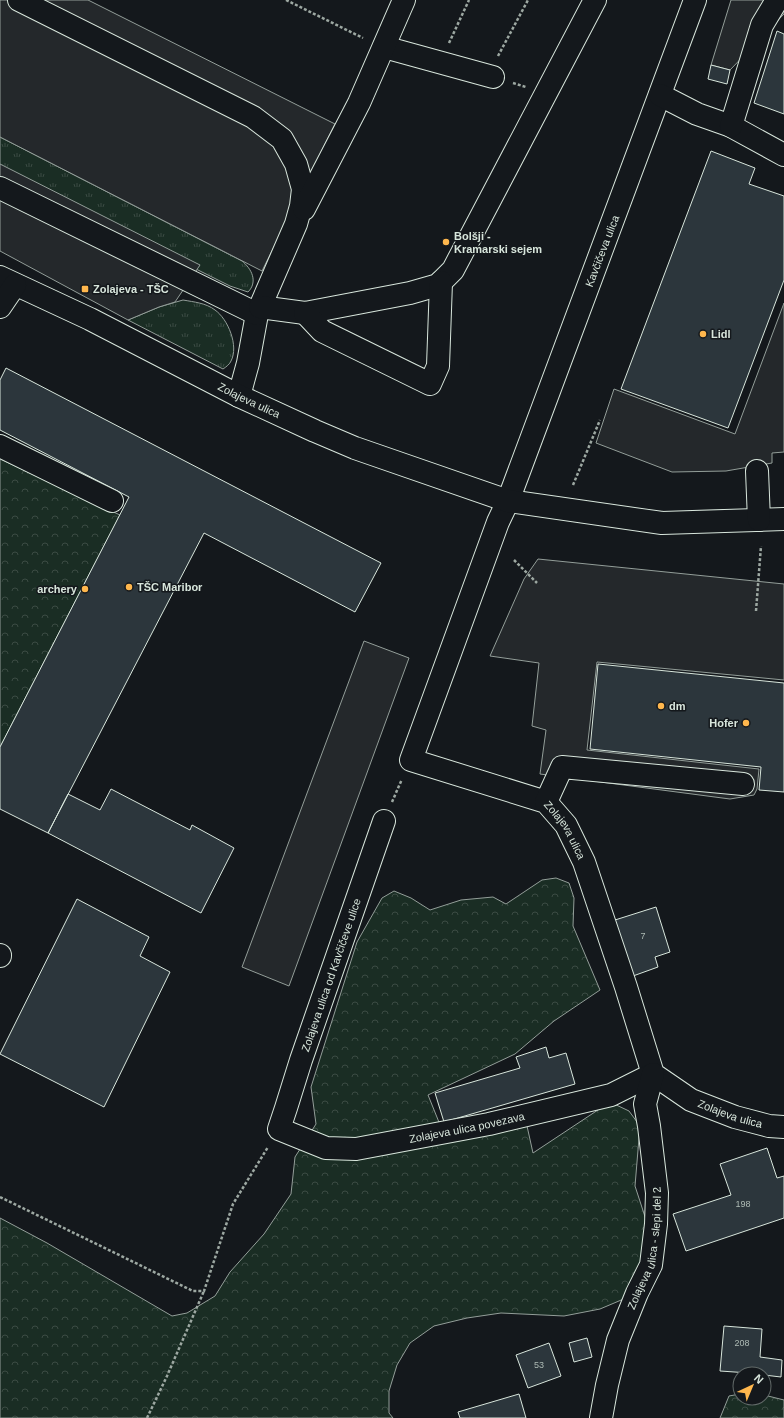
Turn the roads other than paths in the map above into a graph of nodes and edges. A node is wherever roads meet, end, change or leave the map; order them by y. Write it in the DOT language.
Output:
graph roads {
  1 [pos="18,0"];
  2 [pos="404,0"];
  3 [pos="595,0"];
  4 [pos="695,0"];
  5 [pos="778,0"];
  6 [pos="384,47"];
  7 [pos="490,76"];
  8 [pos="660,95"];
  9 [pos="731,126"];
  10 [pos="784,155"];
  11 [pos="0,188"];
  12 [pos="296,224"];
  13 [pos="8,281"];
  14 [pos="441,282"];
  15 [pos="0,307"];
  16 [pos="259,310"];
  17 [pos="305,313"];
  18 [pos="239,396"];
  19 [pos="0,446"];
  20 [pos="757,471"];
  21 [pos="112,501"];
  22 [pos="508,501"];
  23 [pos="784,519"];
  24 [pos="759,520"];
  25 [pos="743,784"];
  26 [pos="546,802"];
  27 [pos="384,821"];
  28 [pos="653,1074"];
  29 [pos="784,1127"];
  30 [pos="278,1129"];
  31 [pos="601,1418"];
  1 -- 12 [label="street"];
  2 -- 6 [label="street"];
  3 -- 14 [label="street"];
  4 -- 8 [label="street, Kavčičeva ulica"];
  5 -- 9 [label="street"];
  6 -- 7 [label="street"];
  6 -- 12 [label="street"];
  8 -- 9 [label="street"];
  8 -- 22 [label="street, Kavčičeva ulica"];
  9 -- 10 [label="street"];
  11 -- 16 [label="street"];
  12 -- 16 [label="street"];
  13 -- 15 [label="street"];
  13 -- 18 [label="street, Zolajeva ulica"];
  14 -- 17 [label="street"];
  14 -- 17 [label="street"];
  16 -- 17 [label="street"];
  16 -- 18 [label="street"];
  18 -- 22 [label="street, Zolajeva ulica"];
  19 -- 21 [label="street"];
  20 -- 24 [label="street"];
  22 -- 24 [label="street, Zolajeva ulica"];
  22 -- 26 [label="street, Zolajeva ulica"];
  23 -- 24 [label="street, Zolajeva ulica"];
  25 -- 26 [label="street"];
  26 -- 28 [label="street, Zolajeva ulica"];
  27 -- 30 [label="street, Zolajeva ulica od Kavčičeve ulice"];
  28 -- 29 [label="street, Zolajeva ulica"];
  28 -- 30 [label="street, Zolajeva ulica povezava"];
  28 -- 31 [label="street, Zolajeva ulica - slepi del 2"];
}
